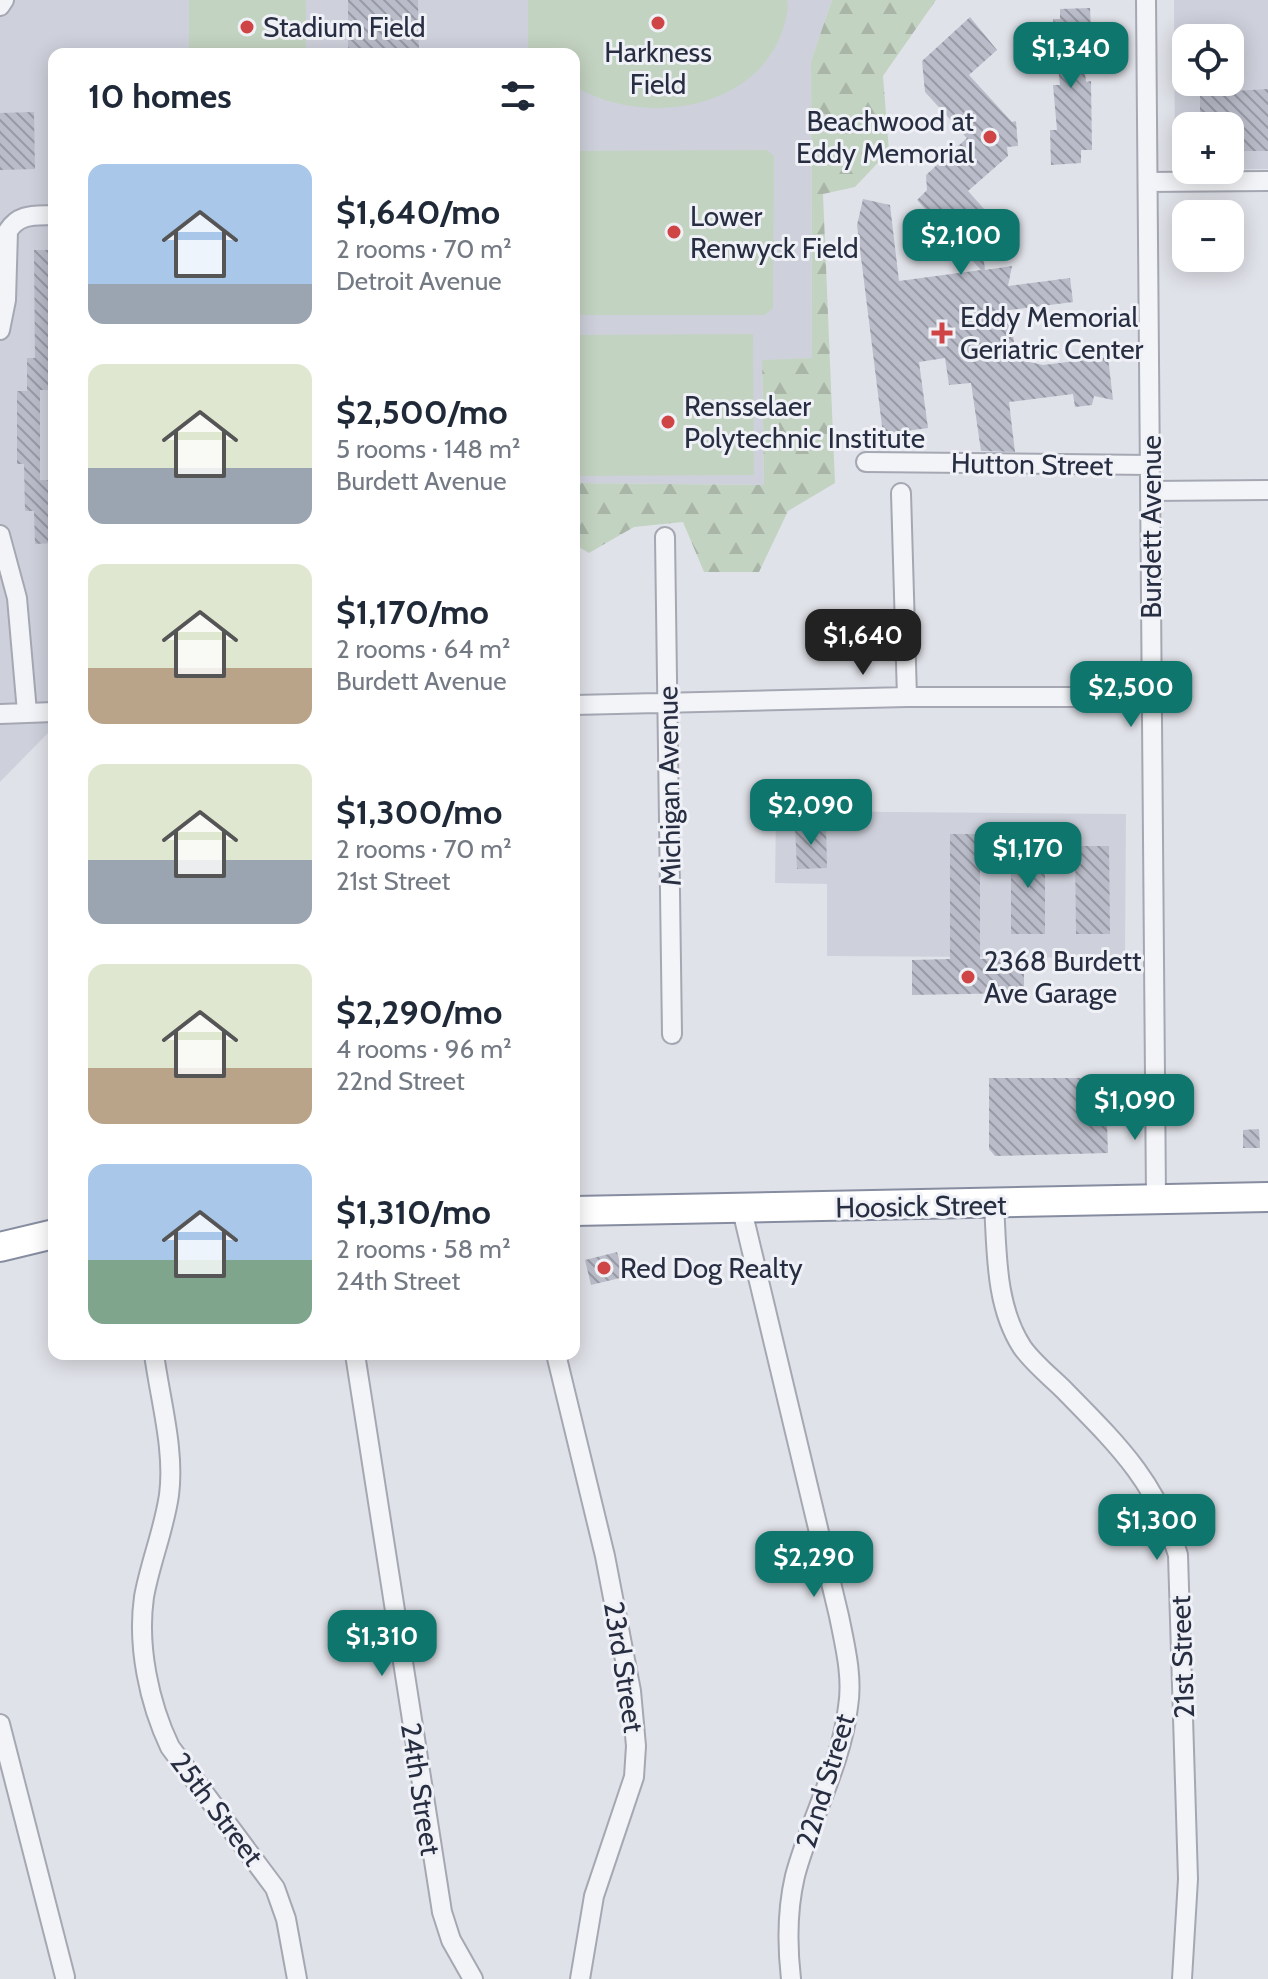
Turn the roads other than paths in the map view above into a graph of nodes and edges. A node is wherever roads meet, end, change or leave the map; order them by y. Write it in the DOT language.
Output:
graph roads {
  1 [pos="4,0"];
  2 [pos="1146,0"];
  3 [pos="0,6"];
  4 [pos="1268,181"];
  5 [pos="1148,182"];
  6 [pos="48,215"];
  7 [pos="0,330"];
  8 [pos="866,462"];
  9 [pos="1150,465"];
  10 [pos="1268,490"];
  11 [pos="1150,491"];
  12 [pos="901,493"];
  13 [pos="0,535"];
  14 [pos="665,537"];
  15 [pos="907,697"];
  16 [pos="1152,697"];
  17 [pos="668,703"];
  18 [pos="580,705"];
  19 [pos="27,712"];
  20 [pos="48,712"];
  21 [pos="0,714"];
  22 [pos="672,1034"];
  23 [pos="1268,1197"];
  24 [pos="1156,1198"];
  25 [pos="994,1204"];
  26 [pos="742,1210"];
  27 [pos="580,1211"];
  28 [pos="48,1235"];
  29 [pos="0,1247"];
  30 [pos="155,1360"];
  31 [pos="356,1360"];
  32 [pos="557,1360"];
  33 [pos="0,1724"];
  34 [pos="65,1977"];
  35 [pos="297,1979"];
  36 [pos="473,1979"];
  37 [pos="580,1979"];
  38 [pos="791,1979"];
  39 [pos="1182,1979"];
  1 -- 3 [label="street"];
  2 -- 5 [label="street, Burdett Avenue"];
  4 -- 5 [label="street"];
  5 -- 9 [label="street, Burdett Avenue"];
  6 -- 7 [label="street"];
  8 -- 9 [label="street, Hutton Street"];
  9 -- 11 [label="street, Burdett Avenue"];
  10 -- 11 [label="street, Hutton Street"];
  11 -- 16 [label="street, Burdett Avenue"];
  12 -- 15 [label="street"];
  13 -- 19 [label="street"];
  14 -- 17 [label="street, Michigan Avenue"];
  15 -- 16 [label="street"];
  15 -- 17 [label="street"];
  16 -- 24 [label="street, Burdett Avenue"];
  17 -- 18 [label="street"];
  17 -- 22 [label="street, Michigan Avenue"];
  19 -- 20 [label="street"];
  19 -- 21 [label="street"];
  23 -- 24 [label="highway, Hoosick Street"];
  24 -- 25 [label="highway, Hoosick Street"];
  25 -- 26 [label="highway, Hoosick Street"];
  25 -- 39 [label="street, 21st Street"];
  26 -- 27 [label="highway, Hoosick Street"];
  26 -- 38 [label="street, 22nd Street"];
  28 -- 29 [label="highway"];
  30 -- 35 [label="street, 25th Street"];
  31 -- 36 [label="street, 24th Street"];
  32 -- 37 [label="street, 23rd Street"];
  33 -- 34 [label="street"];
}
